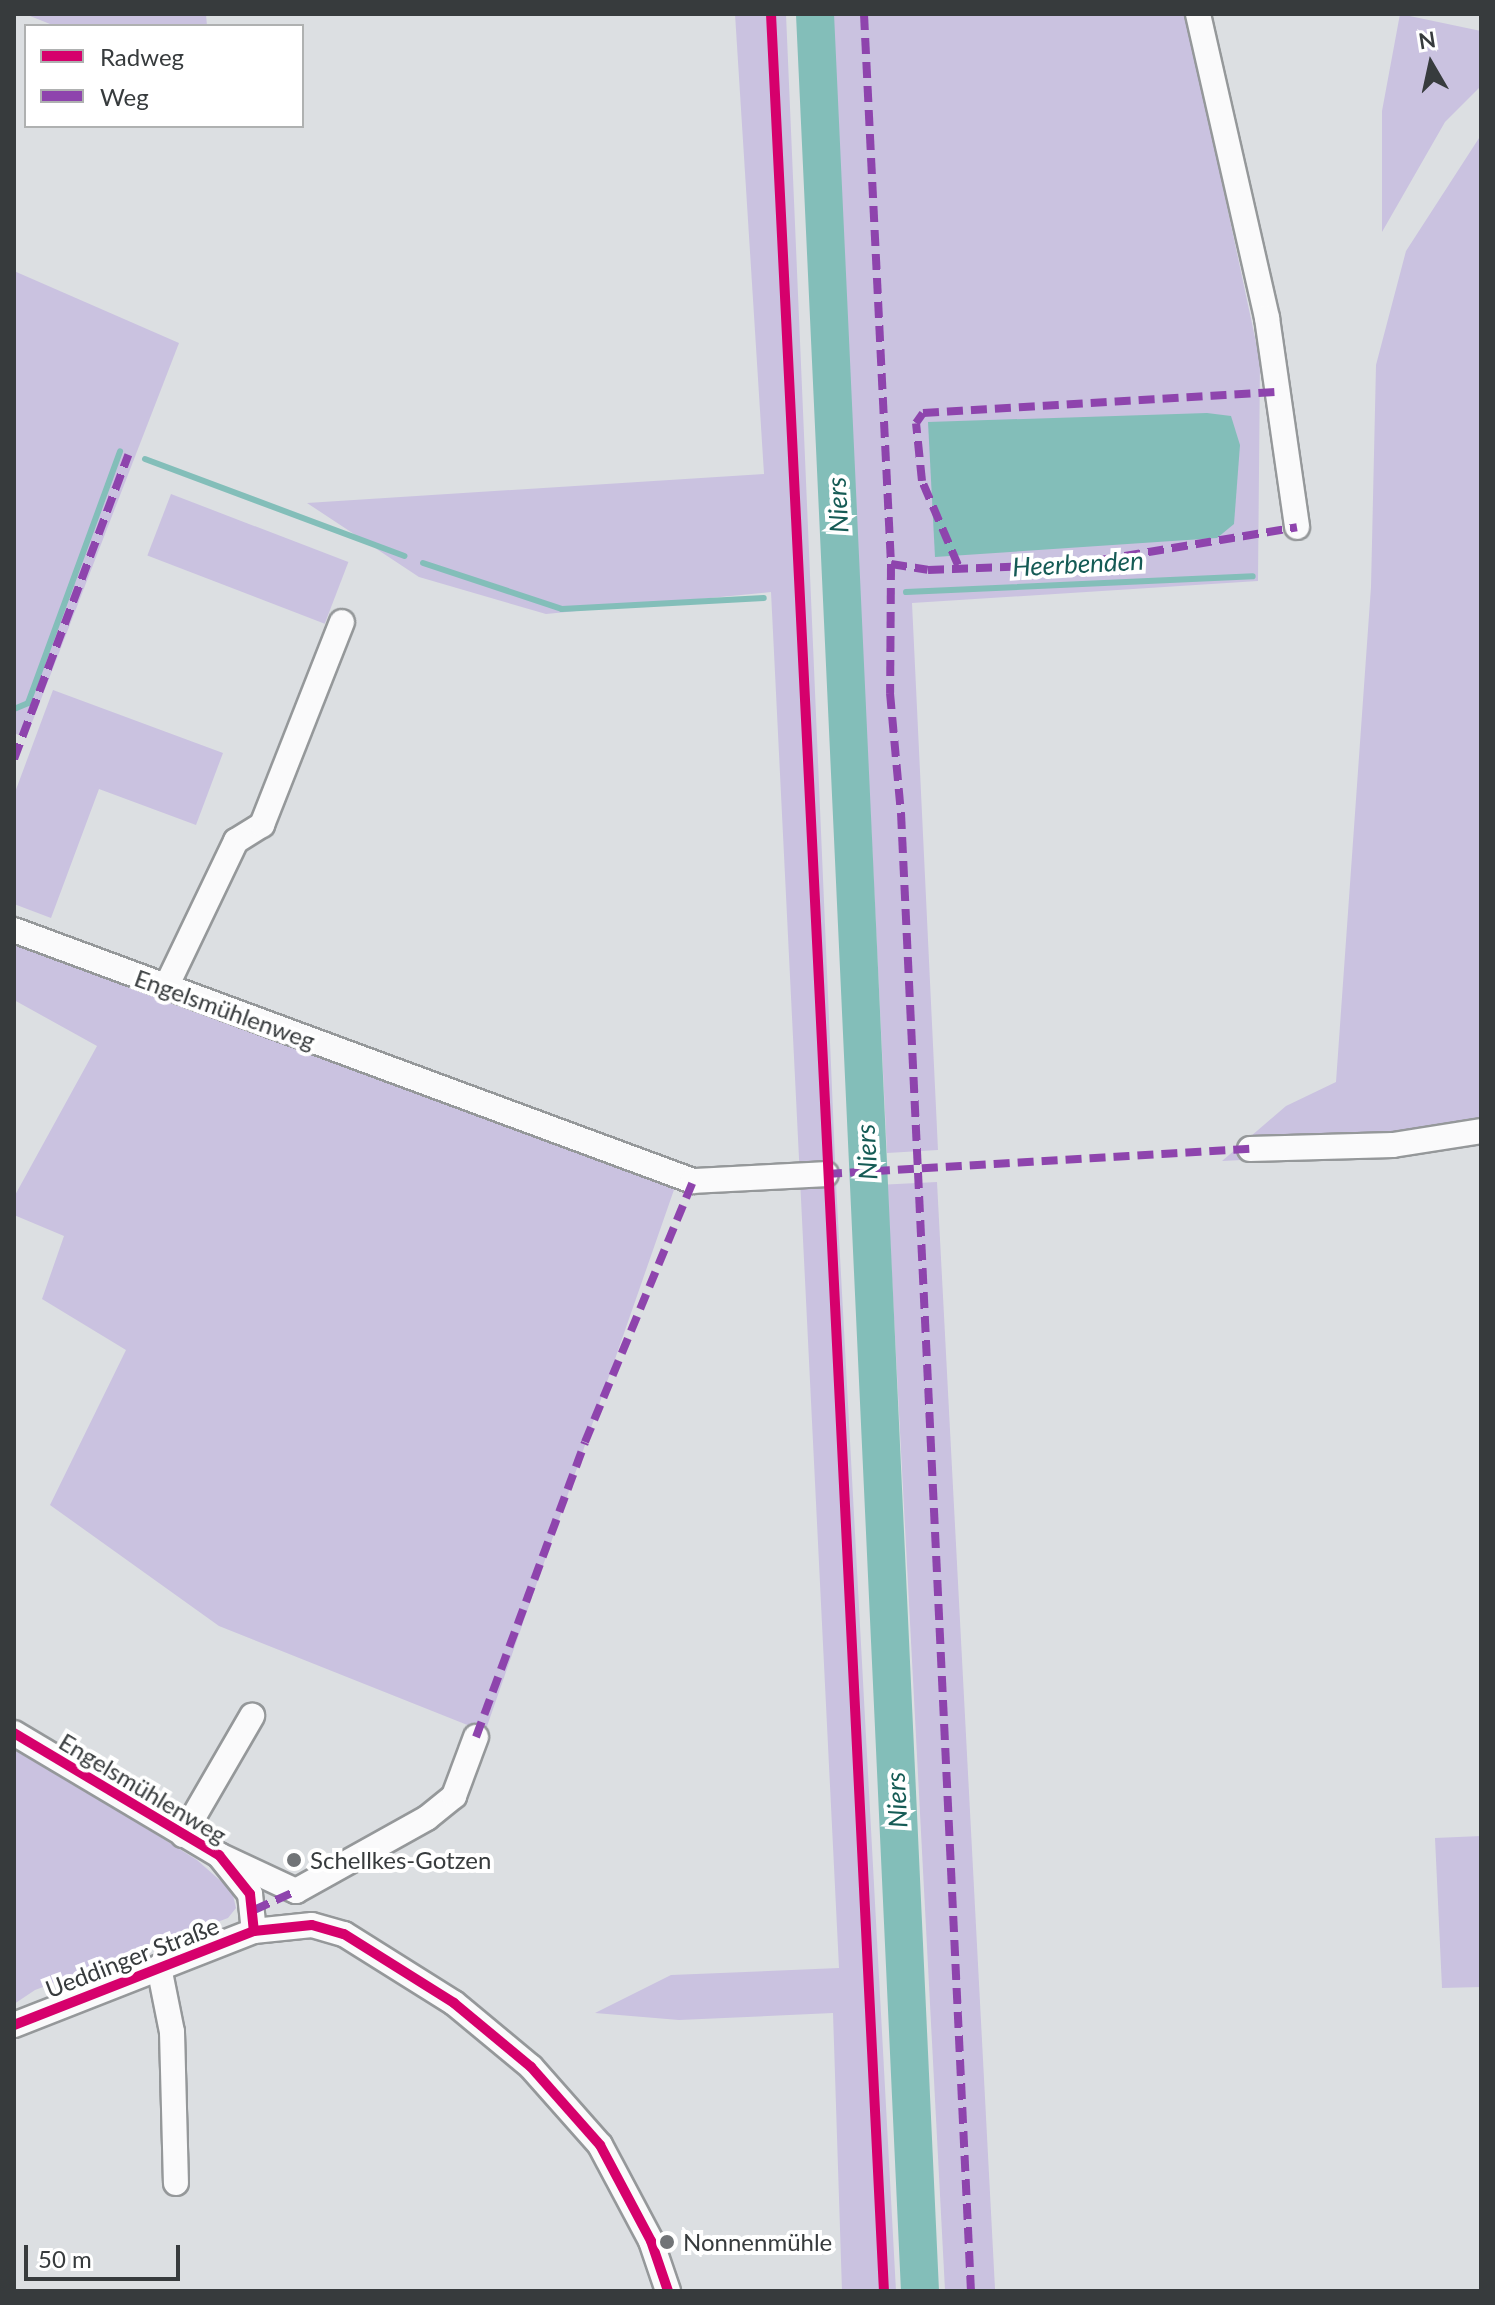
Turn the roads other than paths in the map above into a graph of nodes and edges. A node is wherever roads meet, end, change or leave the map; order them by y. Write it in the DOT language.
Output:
graph roads {
  1 [pos="1198,14"];
  2 [pos="1297,527"];
  3 [pos="342,622"];
  4 [pos="14,930"];
  5 [pos="166,987"];
  6 [pos="1481,1131"];
  7 [pos="1250,1149"];
  8 [pos="826,1174"];
  9 [pos="252,1716"];
  10 [pos="14,1733"];
  11 [pos="476,1737"];
  12 [pos="183,1835"];
  13 [pos="219,1855"];
  14 [pos="254,1931"];
  15 [pos="159,1967"];
  16 [pos="14,2025"];
  17 [pos="176,2183"];
  18 [pos="668,2291"];
  1 -- 2 [label="street"];
  3 -- 5 [label="street"];
  4 -- 5 [label="street, Engelsmühlenweg"];
  5 -- 8 [label="street, Engelsmühlenweg"];
  6 -- 7 [label="street"];
  9 -- 12 [label="street, Engelsmühlenweg"];
  10 -- 12 [label="street, Engelsmühlenweg"];
  11 -- 13 [label="street"];
  12 -- 13 [label="street, Engelsmühlenweg"];
  13 -- 14 [label="street, Engelsmühlenweg"];
  14 -- 15 [label="street, Ueddinger Straße"];
  14 -- 18 [label="street, Ueddinger Straße"];
  15 -- 16 [label="street, Ueddinger Straße"];
  15 -- 17 [label="street"];
}
